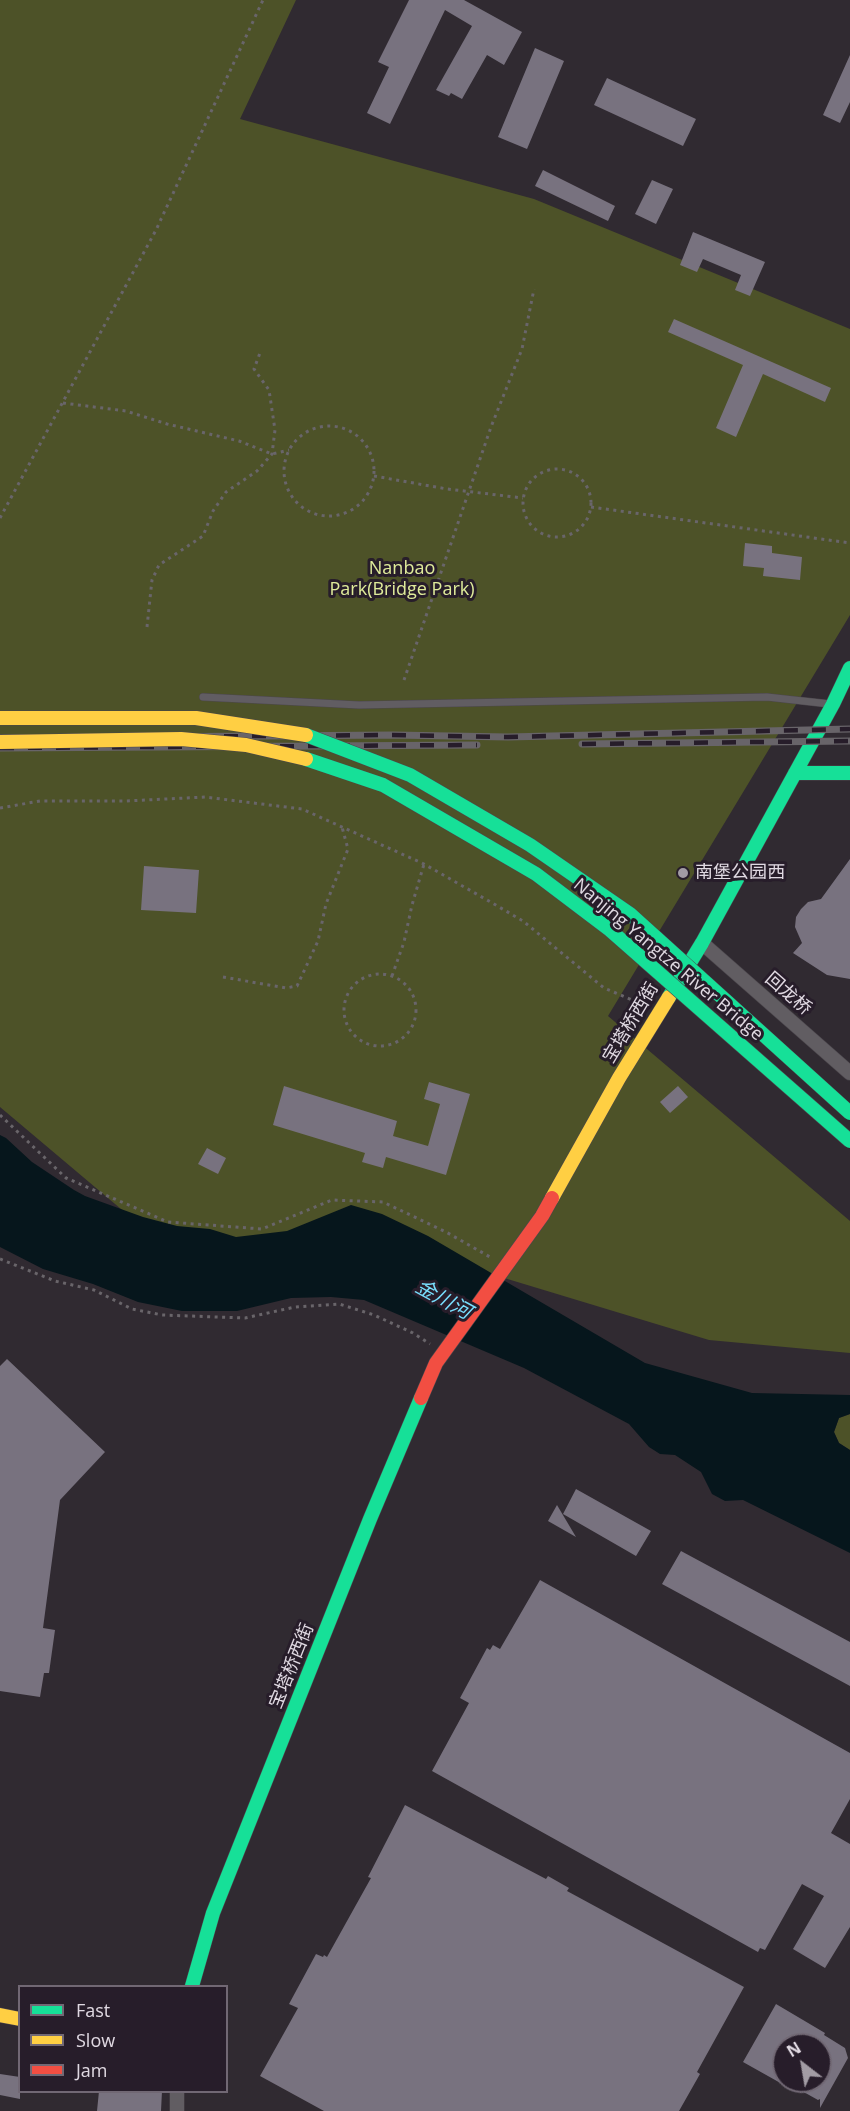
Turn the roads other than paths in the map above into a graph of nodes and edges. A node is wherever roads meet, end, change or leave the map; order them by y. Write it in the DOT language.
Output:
graph roads {
  1 [pos="850,668"];
  2 [pos="203,697"];
  3 [pos="833,704"];
  4 [pos="850,704"];
  5 [pos="0,718"];
  6 [pos="0,742"];
  7 [pos="795,773"];
  8 [pos="850,773"];
  9 [pos="702,942"];
  10 [pos="850,1073"];
  11 [pos="850,1113"];
  12 [pos="850,1141"];
  13 [pos="192,1985"];
  14 [pos="0,2015"];
  15 [pos="18,2019"];
  16 [pos="177,2093"];
  17 [pos="177,2111"];
  1 -- 3 [label="main road, 宝塔桥西街"];
  2 -- 3 [label="lane"];
  3 -- 4 [label="main road"];
  3 -- 7 [label="main road, 宝塔桥西街"];
  5 -- 11 [label="main road, Nanjing Yangtze River Bridge, bridge"];
  6 -- 12 [label="main road, Nanjing Yangtze River Bridge, bridge"];
  7 -- 8 [label="main road"];
  7 -- 9 [label="main road, 宝塔桥西街"];
  9 -- 10 [label="street, 回龙桥"];
  9 -- 13 [label="main road, 宝塔桥西街"];
  14 -- 15 [label="main road"];
  16 -- 17 [label="street"];
}
